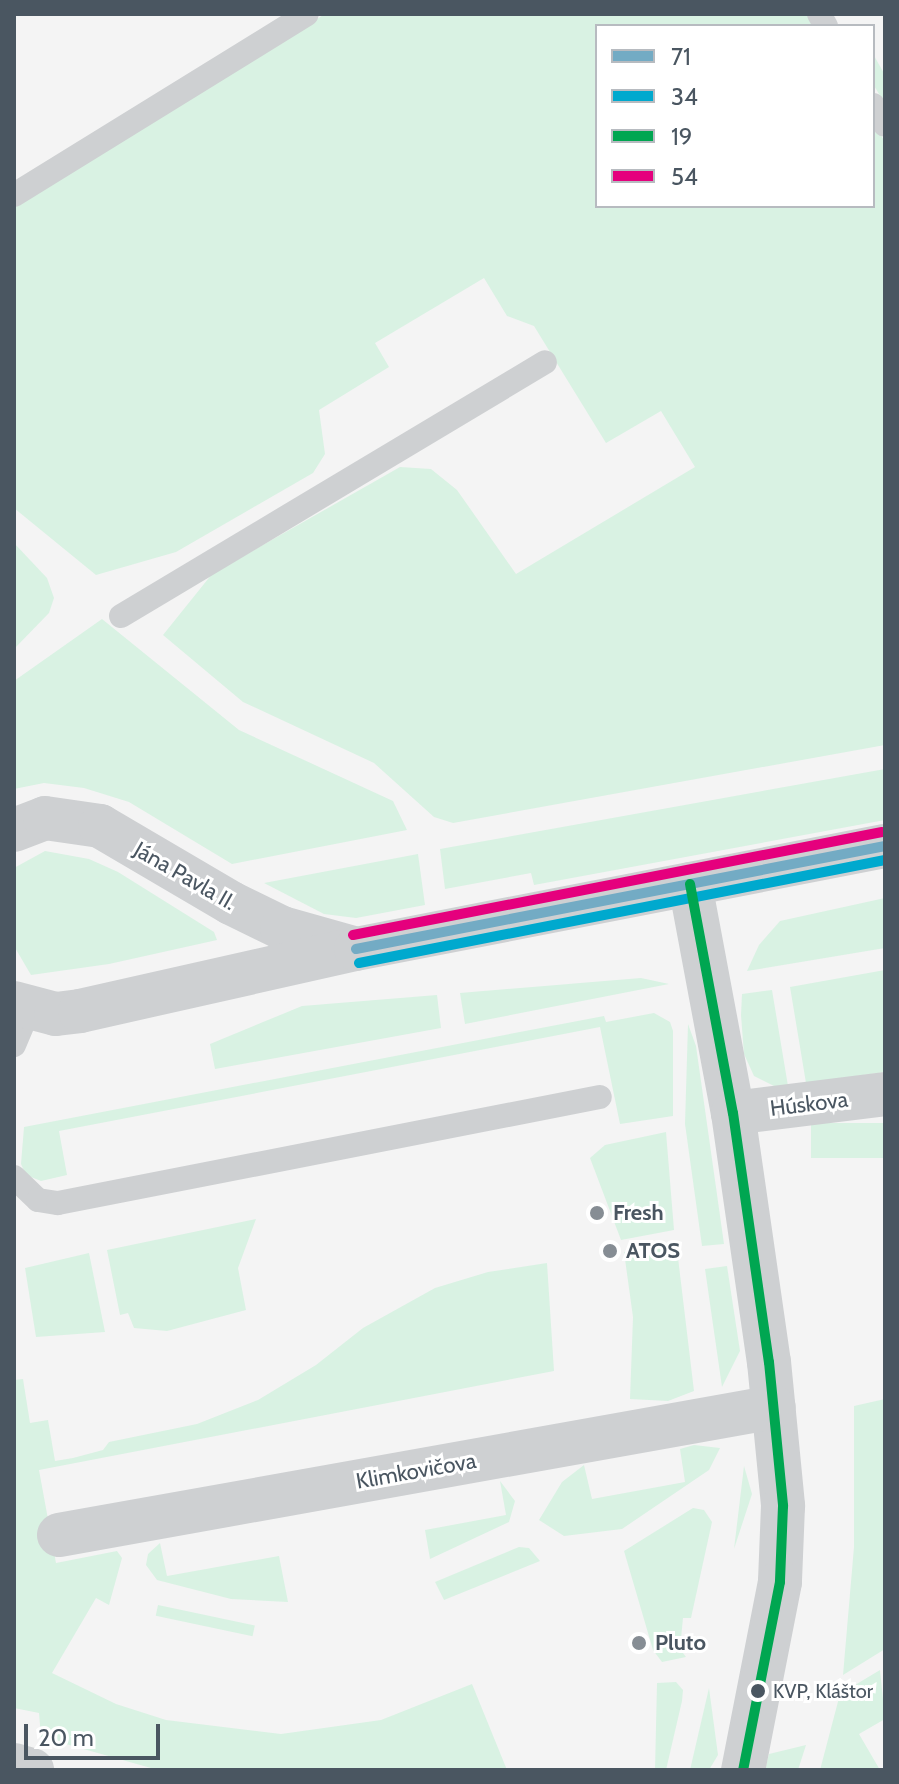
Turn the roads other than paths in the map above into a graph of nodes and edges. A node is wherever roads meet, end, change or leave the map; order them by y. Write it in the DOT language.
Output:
graph roads {
  1 [pos="307,14"];
  2 [pos="14,195"];
  3 [pos="545,362"];
  4 [pos="121,616"];
  5 [pos="14,830"];
  6 [pos="885,846"];
  7 [pos="690,884"];
  8 [pos="356,949"];
  9 [pos="19,1019"];
  10 [pos="885,1094"];
  11 [pos="600,1097"];
  12 [pos="733,1113"];
  13 [pos="14,1177"];
  14 [pos="774,1407"];
  15 [pos="59,1535"];
  16 [pos="14,1765"];
  17 [pos="32,1770"];
  18 [pos="743,1770"];
  1 -- 2 [label="lane"];
  3 -- 4 [label="lane"];
  5 -- 8 [label="street, Jána Pavla II."];
  6 -- 7 [label="street, Jána Pavla II."];
  7 -- 8 [label="street, Jána Pavla II."];
  7 -- 12 [label="street"];
  8 -- 9 [label="street, Jána Pavla II."];
  10 -- 12 [label="street, Húskova"];
  11 -- 13 [label="lane"];
  12 -- 14 [label="street"];
  14 -- 15 [label="street, Klimkovičova"];
  14 -- 18 [label="street"];
  16 -- 17 [label="street"];
}
